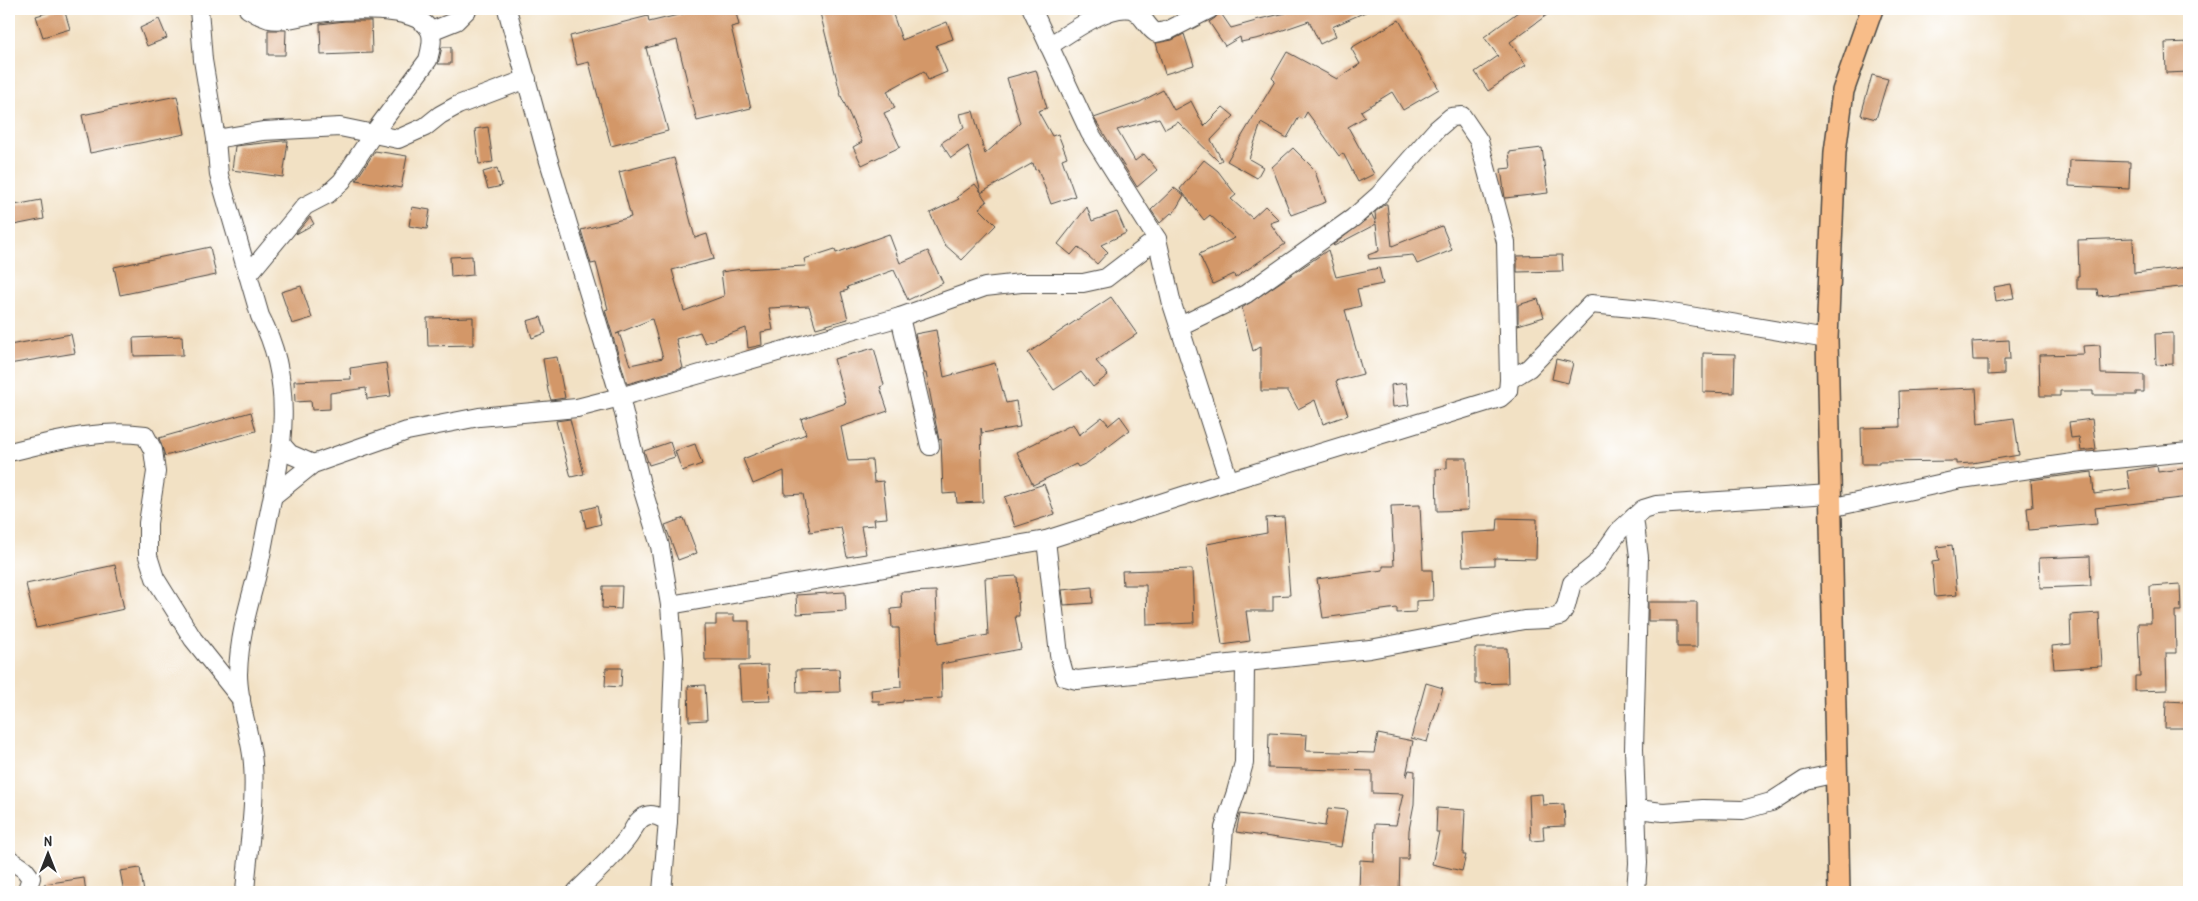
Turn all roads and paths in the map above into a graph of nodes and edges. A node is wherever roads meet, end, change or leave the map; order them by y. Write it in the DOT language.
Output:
graph roads {
  1 [pos="199,9"];
  2 [pos="248,9"];
  3 [pos="468,9"];
  4 [pos="507,9"];
  5 [pos="1032,9"];
  6 [pos="1210,9"];
  7 [pos="1871,10"];
  8 [pos="431,31"];
  9 [pos="1049,46"];
  10 [pos="527,79"];
  11 [pos="373,134"];
  12 [pos="216,140"];
  13 [pos="1158,239"];
  14 [pos="248,275"];
  15 [pos="900,317"];
  16 [pos="1180,326"];
  17 [pos="1827,339"];
  18 [pos="1509,380"];
  19 [pos="620,397"];
  20 [pos="281,444"];
  21 [pos="930,446"];
  22 [pos="9,452"];
  23 [pos="2189,452"];
  24 [pos="313,464"];
  25 [pos="1229,481"];
  26 [pos="273,496"];
  27 [pos="1830,501"];
  28 [pos="1634,517"];
  29 [pos="1046,540"];
  30 [pos="670,605"];
  31 [pos="1245,664"];
  32 [pos="241,698"];
  33 [pos="1837,773"];
  34 [pos="1637,809"];
  35 [pos="668,821"];
  36 [pos="9,860"];
  37 [pos="26,892"];
  38 [pos="245,892"];
  39 [pos="576,892"];
  40 [pos="662,892"];
  41 [pos="1219,892"];
  42 [pos="1636,892"];
  43 [pos="1839,892"];
  1 -- 12 [label="street"];
  2 -- 8 [label="street"];
  3 -- 8 [label="street"];
  4 -- 10 [label="street"];
  5 -- 9 [label="street"];
  6 -- 9 [label="street"];
  7 -- 17 [label="main road"];
  8 -- 11 [label="street"];
  9 -- 13 [label="street"];
  10 -- 11 [label="street"];
  10 -- 19 [label="street"];
  11 -- 12 [label="street"];
  11 -- 14 [label="street"];
  12 -- 14 [label="street"];
  13 -- 15 [label="street"];
  13 -- 16 [label="street"];
  14 -- 20 [label="street"];
  15 -- 19 [label="street"];
  15 -- 21 [label="street"];
  16 -- 18 [label="street"];
  16 -- 25 [label="street"];
  17 -- 18 [label="street"];
  17 -- 27 [label="main road"];
  18 -- 25 [label="street"];
  19 -- 24 [label="street"];
  19 -- 30 [label="street"];
  20 -- 24 [label="street"];
  20 -- 26 [label="street"];
  22 -- 32 [label="street"];
  23 -- 27 [label="street"];
  24 -- 26 [label="street"];
  25 -- 29 [label="street"];
  26 -- 32 [label="street"];
  27 -- 28 [label="street"];
  27 -- 33 [label="main road"];
  28 -- 31 [label="street"];
  28 -- 34 [label="street"];
  29 -- 30 [label="street"];
  29 -- 31 [label="street"];
  30 -- 35 [label="street"];
  31 -- 41 [label="street"];
  32 -- 38 [label="street"];
  33 -- 34 [label="street"];
  33 -- 43 [label="main road"];
  34 -- 42 [label="street"];
  35 -- 39 [label="street"];
  35 -- 40 [label="street"];
  36 -- 37 [label="street"];
}
